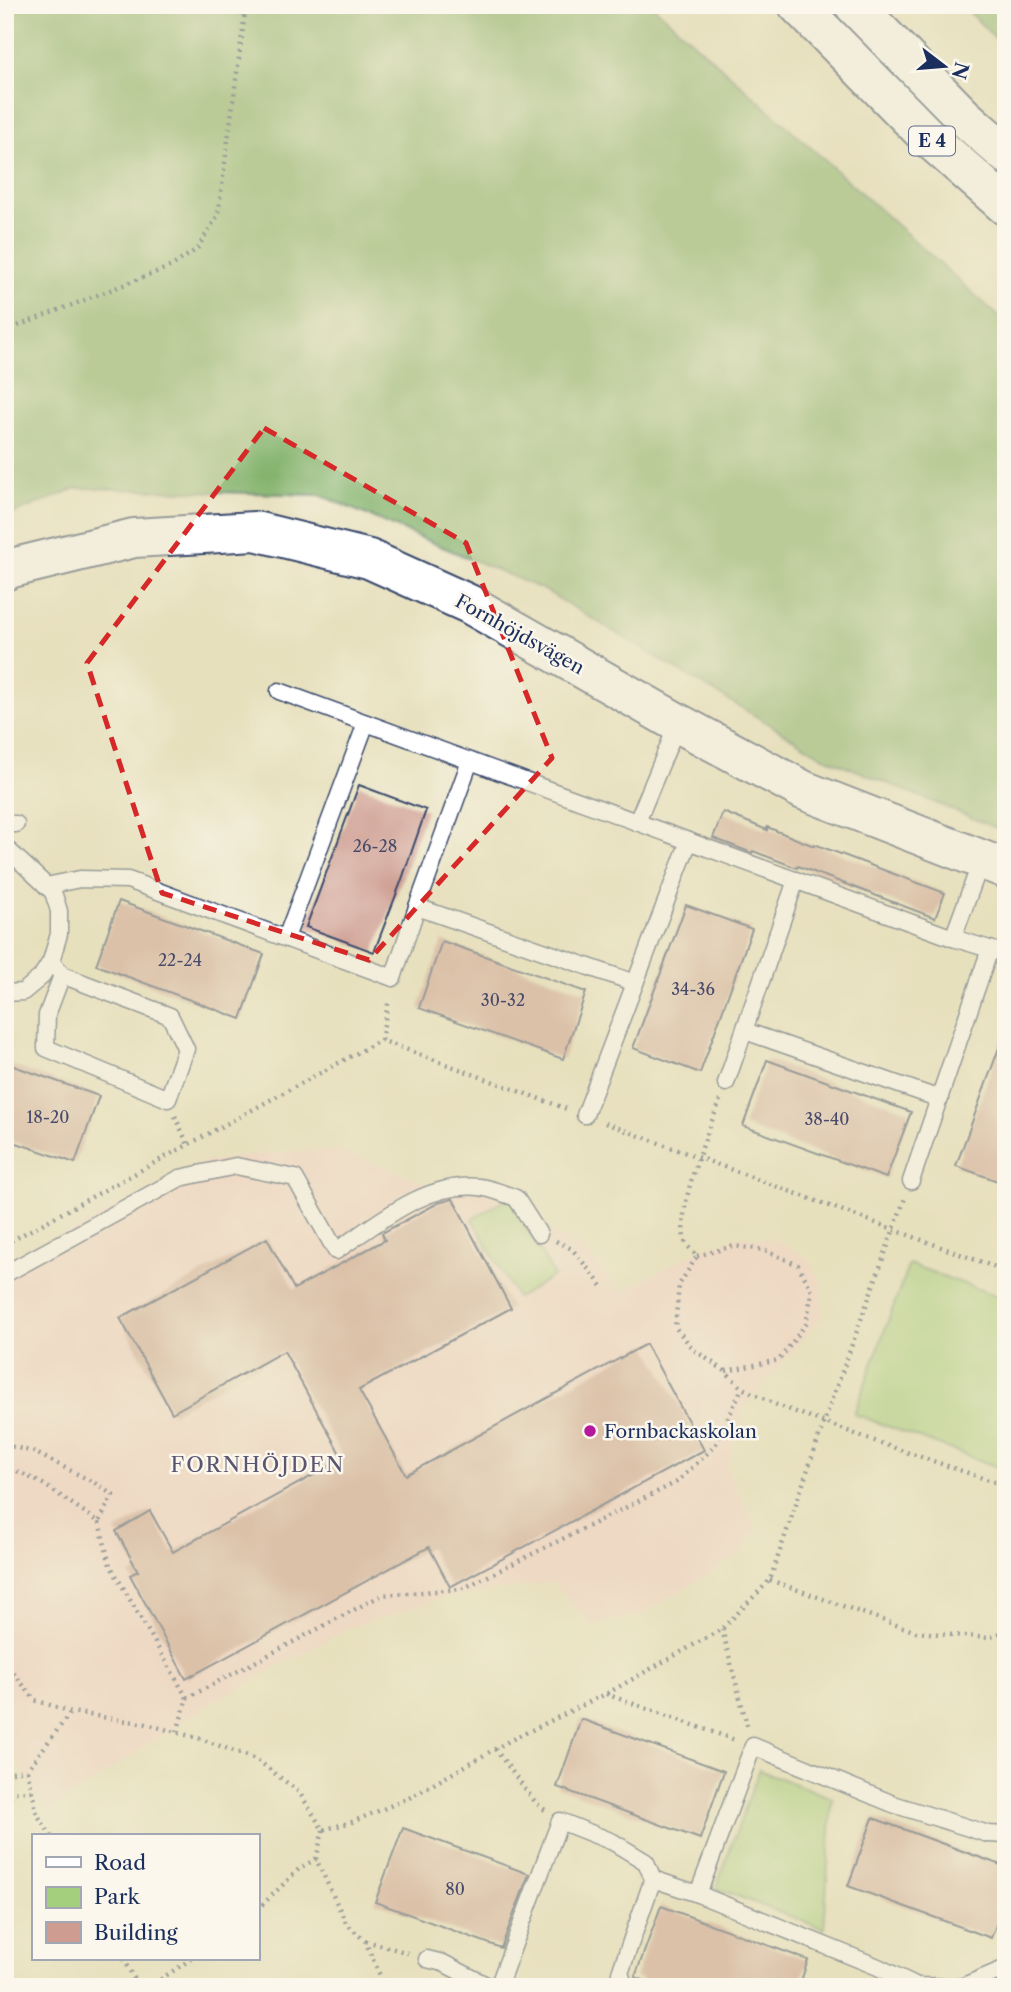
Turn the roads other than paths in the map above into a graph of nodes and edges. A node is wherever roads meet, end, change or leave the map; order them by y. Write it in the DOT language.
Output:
graph roads {
  1 [pos="798,5"];
  2 [pos="854,5"];
  3 [pos="1006,154"];
  4 [pos="1006,206"];
  5 [pos="5,571"];
  6 [pos="279,691"];
  7 [pos="366,723"];
  8 [pos="678,723"];
  9 [pos="470,761"];
  10 [pos="637,822"];
  11 [pos="689,841"];
  12 [pos="5,847"];
  13 [pos="994,864"];
  14 [pos="796,880"];
  15 [pos="46,886"];
  16 [pos="417,907"];
  17 [pos="286,938"];
  18 [pos="953,938"];
  19 [pos="998,951"];
  20 [pos="51,961"];
  21 [pos="62,975"];
  22 [pos="635,983"];
  23 [pos="5,993"];
  24 [pos="745,1031"];
  25 [pos="726,1083"];
  26 [pos="940,1098"];
  27 [pos="585,1115"];
  28 [pos="911,1181"];
  29 [pos="539,1234"];
  30 [pos="5,1274"];
  31 [pos="1006,1835"];
  32 [pos="653,1879"];
  33 [pos="698,1894"];
  34 [pos="427,1959"];
  35 [pos="1006,1968"];
  36 [pos="490,1987"];
  37 [pos="498,1987"];
  38 [pos="625,1987"];
  39 [pos="917,1987"];
  1 -- 4 [label="main road, E 4"];
  2 -- 3 [label="main road, E 4"];
  5 -- 8 [label="main road, Fornhöjdsvägen"];
  6 -- 7 [label="lane"];
  7 -- 9 [label="lane"];
  7 -- 17 [label="lane"];
  8 -- 10 [label="lane"];
  8 -- 13 [label="main road, Fornhöjdsvägen"];
  9 -- 10 [label="lane"];
  9 -- 16 [label="lane"];
  10 -- 11 [label="lane"];
  11 -- 14 [label="lane"];
  11 -- 22 [label="lane"];
  12 -- 15 [label="lane"];
  13 -- 18 [label="lane"];
  14 -- 18 [label="lane"];
  14 -- 24 [label="lane"];
  15 -- 17 [label="lane"];
  15 -- 20 [label="lane"];
  16 -- 17 [label="lane"];
  16 -- 22 [label="lane"];
  18 -- 19 [label="lane"];
  19 -- 26 [label="lane"];
  20 -- 21 [label="lane"];
  20 -- 23 [label="lane"];
  21 -- 21 [label="lane"];
  22 -- 27 [label="lane"];
  24 -- 25 [label="lane"];
  24 -- 26 [label="lane"];
  26 -- 28 [label="lane"];
  29 -- 30 [label="lane"];
  31 -- 33 [label="lane"];
  32 -- 33 [label="lane"];
  32 -- 37 [label="lane"];
  32 -- 38 [label="lane"];
  33 -- 39 [label="lane"];
  34 -- 36 [label="lane"];
  35 -- 39 [label="lane"];
}
